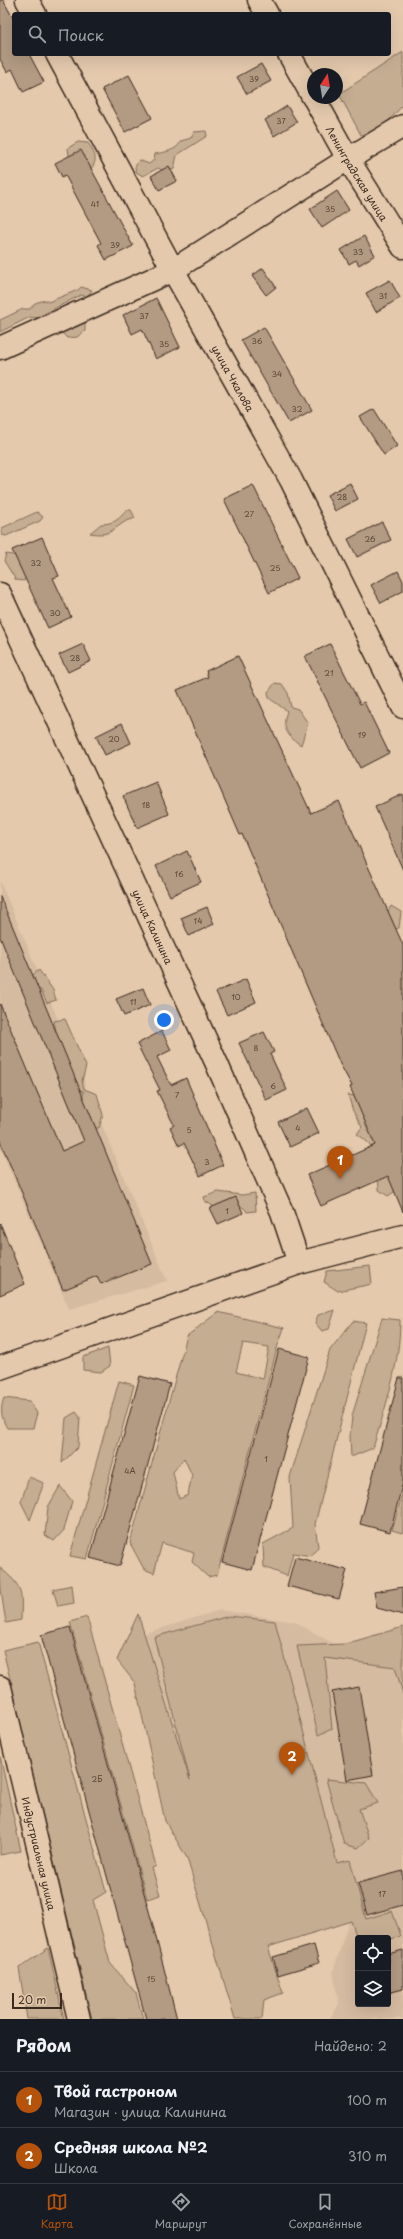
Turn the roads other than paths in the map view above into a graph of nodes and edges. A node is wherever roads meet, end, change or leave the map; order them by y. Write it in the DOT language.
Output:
graph roads {
  1 [pos="27,0"];
  2 [pos="259,0"];
  3 [pos="34,12"];
  4 [pos="266,12"];
  5 [pos="57,56"];
  6 [pos="290,56"];
  7 [pos="307,86"];
  8 [pos="317,104"];
  9 [pos="403,126"];
  10 [pos="348,159"];
  11 [pos="403,247"];
  12 [pos="173,270"];
  13 [pos="0,348"];
  14 [pos="0,594"];
  15 [pos="403,707"];
  16 [pos="403,1236"];
  17 [pos="299,1263"];
  18 [pos="0,1368"];
  19 [pos="0,1687"];
  20 [pos="79,2019"];
  1 -- 3 [label="street"];
  2 -- 4 [label="street"];
  5 -- 12 [label="street, улица Чкалова"];
  6 -- 7 [label="street, Ленинградская улица"];
  8 -- 10 [label="street, Ленинградская улица"];
  9 -- 10 [label="street"];
  10 -- 11 [label="street, Ленинградская улица"];
  10 -- 12 [label="street"];
  12 -- 13 [label="street"];
  12 -- 15 [label="street, улица Чкалова"];
  14 -- 17 [label="street, улица Калинина"];
  16 -- 17 [label="street"];
  17 -- 18 [label="street"];
  19 -- 20 [label="street, Индустриальная улица"];
}
